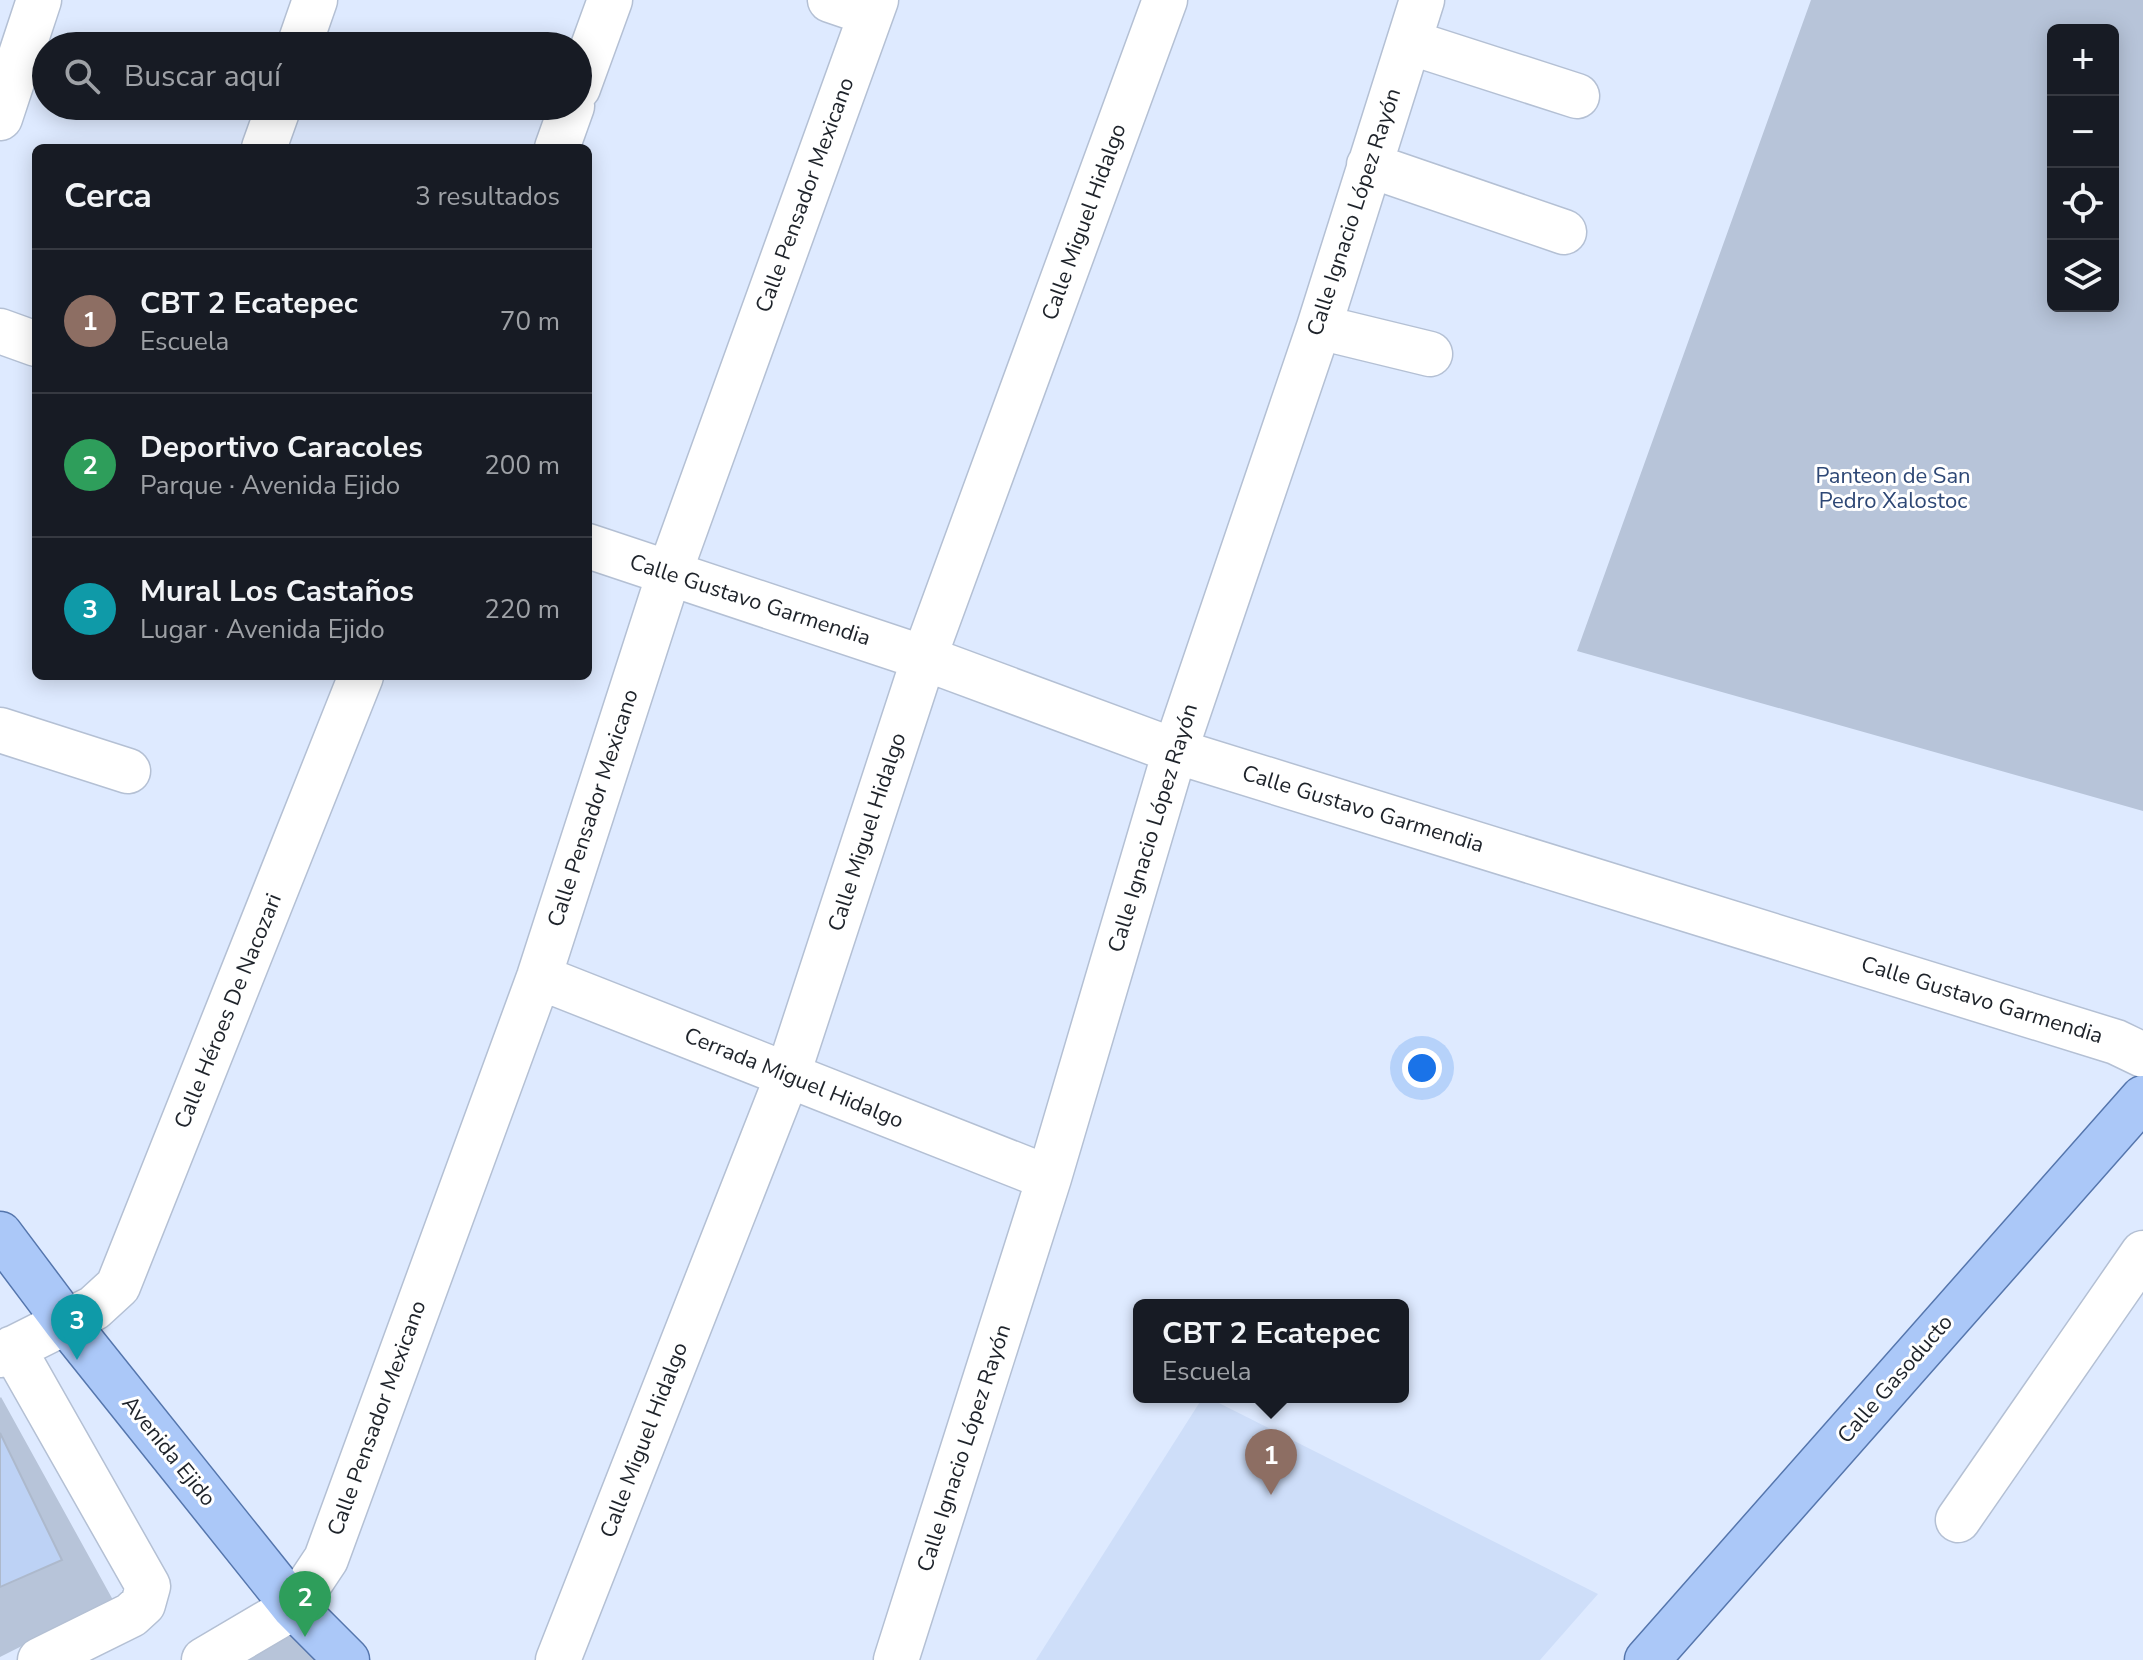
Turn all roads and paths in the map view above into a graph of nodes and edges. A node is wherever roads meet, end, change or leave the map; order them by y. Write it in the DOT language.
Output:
graph roads {
  1 [pos="39,0"];
  2 [pos="315,0"];
  3 [pos="610,0"];
  4 [pos="830,0"];
  5 [pos="1165,0"];
  6 [pos="1422,0"];
  7 [pos="873,7"];
  8 [pos="304,32"];
  9 [pos="1409,42"];
  10 [pos="592,50"];
  11 [pos="1577,96"];
  12 [pos="0,118"];
  13 [pos="274,120"];
  14 [pos="567,120"];
  15 [pos="265,144"];
  16 [pos="558,144"];
  17 [pos="1369,165"];
  18 [pos="1564,232"];
  19 [pos="1319,327"];
  20 [pos="0,331"];
  21 [pos="32,343"];
  22 [pos="1430,354"];
  23 [pos="592,547"];
  24 [pos="669,574"];
  25 [pos="924,658"];
  26 [pos="359,680"];
  27 [pos="0,730"];
  28 [pos="1175,751"];
  29 [pos="128,771"];
  30 [pos="539,977"];
  31 [pos="2143,1055"];
  32 [pos="787,1077"];
  33 [pos="2143,1098"];
  34 [pos="1049,1178"];
  35 [pos="0,1234"];
  36 [pos="2143,1253"];
  37 [pos="66,1322"];
  38 [pos="7,1352"];
  39 [pos="1958,1520"];
  40 [pos="294,1607"];
  41 [pos="40,1660"];
  42 [pos="204,1660"];
  43 [pos="347,1660"];
  44 [pos="558,1660"];
  45 [pos="896,1660"];
  46 [pos="1647,1660"];
  1 -- 12 [label="street"];
  2 -- 8 [label="street"];
  3 -- 10 [label="street"];
  4 -- 7 [label="street"];
  5 -- 25 [label="street, Calle Miguel Hidalgo"];
  6 -- 9 [label="street, Calle Ignacio López Rayón"];
  7 -- 24 [label="street, Calle Pensador Mexicano"];
  9 -- 11 [label="street"];
  9 -- 17 [label="street, Calle Ignacio López Rayón"];
  13 -- 15 [label="street"];
  14 -- 16 [label="street"];
  17 -- 18 [label="street"];
  17 -- 19 [label="street, Calle Ignacio López Rayón"];
  19 -- 22 [label="street"];
  19 -- 28 [label="street, Calle Ignacio López Rayón"];
  20 -- 21 [label="street"];
  23 -- 24 [label="street, Calle Gustavo Garmendia"];
  24 -- 25 [label="street, Calle Gustavo Garmendia"];
  24 -- 30 [label="street, Calle Pensador Mexicano"];
  25 -- 28 [label="street, Calle Gustavo Garmendia"];
  25 -- 32 [label="street, Calle Miguel Hidalgo"];
  26 -- 37 [label="street, Calle Héroes De Nacozari"];
  27 -- 29 [label="street"];
  28 -- 31 [label="street, Calle Gustavo Garmendia"];
  28 -- 34 [label="street, Calle Ignacio López Rayón"];
  30 -- 32 [label="street, Cerrada Miguel Hidalgo"];
  30 -- 40 [label="street, Calle Pensador Mexicano"];
  32 -- 34 [label="street, Cerrada Miguel Hidalgo"];
  32 -- 44 [label="street, Calle Miguel Hidalgo"];
  33 -- 46 [label="main road, Calle Gasoducto"];
  34 -- 45 [label="street, Calle Ignacio López Rayón"];
  35 -- 37 [label="main road, Avenida Ejido"];
  36 -- 39 [label="street"];
  37 -- 38 [label="street, Calle Héroes De Nacozari"];
  37 -- 40 [label="main road, Avenida Ejido"];
  38 -- 41 [label="street"];
  40 -- 42 [label="street"];
  40 -- 43 [label="main road, Avenida Ejido"];
}
